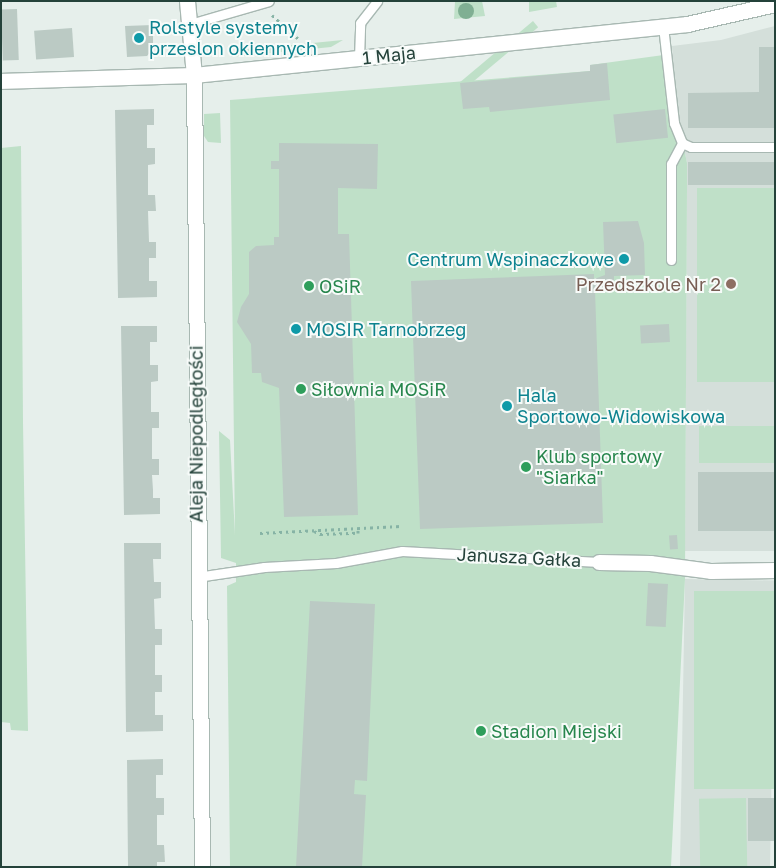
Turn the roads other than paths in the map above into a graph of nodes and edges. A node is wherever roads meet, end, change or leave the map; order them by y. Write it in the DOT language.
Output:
graph roads {
  1 [pos="187,1"];
  2 [pos="377,1"];
  3 [pos="265,3"];
  4 [pos="775,4"];
  5 [pos="190,24"];
  6 [pos="663,26"];
  7 [pos="359,58"];
  8 [pos="194,75"];
  9 [pos="1,82"];
  10 [pos="682,143"];
  11 [pos="775,147"];
  12 [pos="671,260"];
  13 [pos="599,562"];
  14 [pos="775,570"];
  15 [pos="197,576"];
  16 [pos="202,867"];
  1 -- 5 [label="street, Aleja Niepodległości"];
  2 -- 7 [label="lane"];
  3 -- 5 [label="lane"];
  4 -- 6 [label="street, 1 Maja"];
  5 -- 8 [label="street, Aleja Niepodległości"];
  6 -- 7 [label="street, 1 Maja"];
  6 -- 10 [label="lane"];
  7 -- 8 [label="street, 1 Maja"];
  8 -- 9 [label="street, 1 Maja"];
  8 -- 15 [label="street, Aleja Niepodległości"];
  10 -- 11 [label="lane"];
  10 -- 12 [label="lane"];
  13 -- 14 [label="street, Janusza Gałka"];
  13 -- 15 [label="lane, Janusza Gałka"];
  15 -- 16 [label="street, Aleja Niepodległości"];
}
